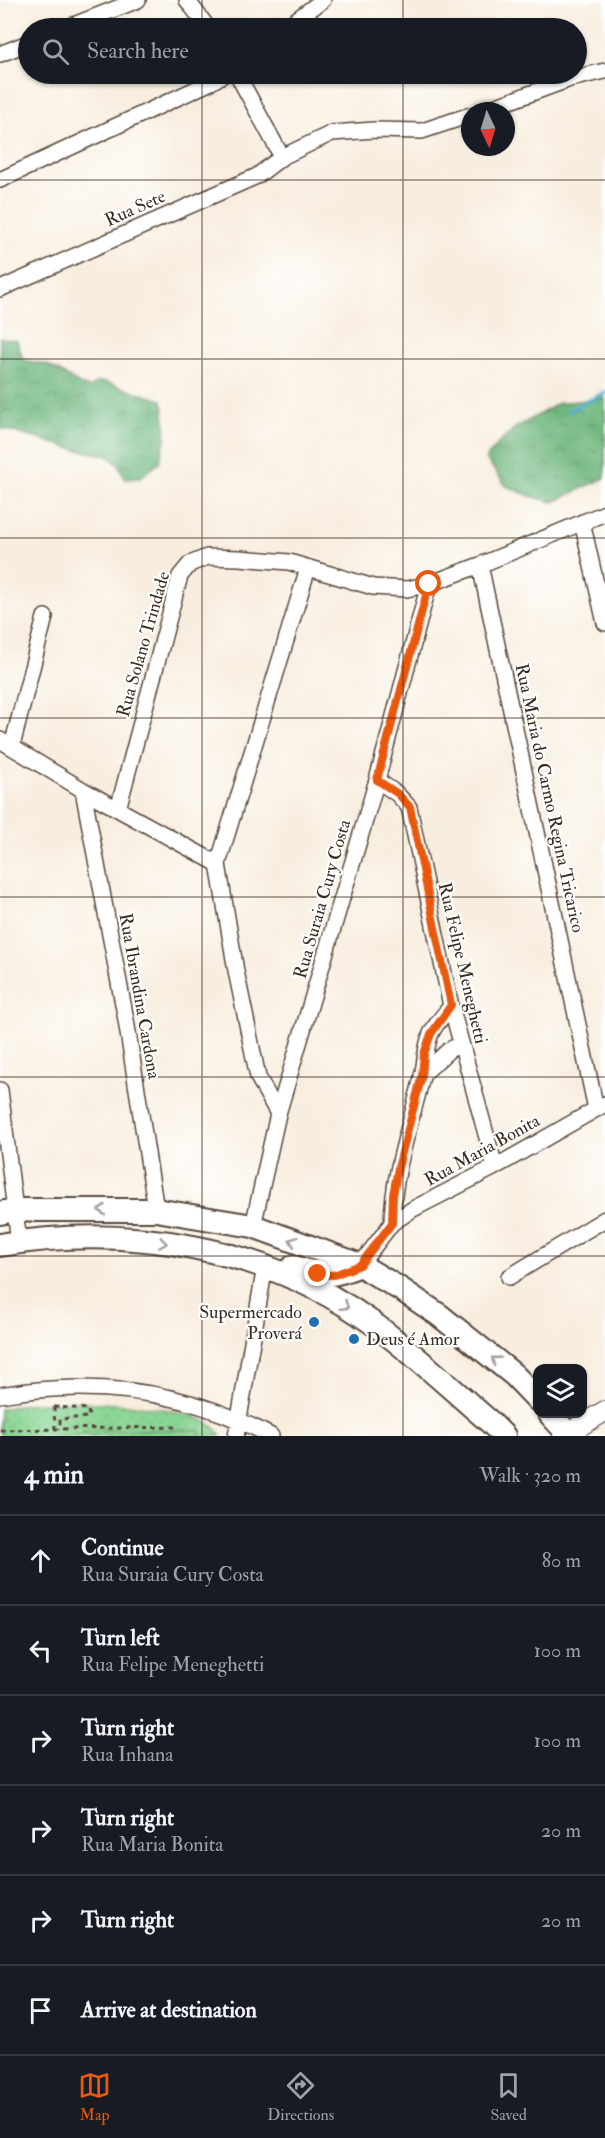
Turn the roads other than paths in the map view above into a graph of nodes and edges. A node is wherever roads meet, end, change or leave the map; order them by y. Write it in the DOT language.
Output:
graph roads {
  1 [pos="138,0"];
  2 [pos="187,0"];
  3 [pos="323,0"];
  4 [pos="92,18"];
  5 [pos="200,18"];
  6 [pos="299,18"];
  7 [pos="18,47"];
  8 [pos="0,54"];
  9 [pos="605,71"];
  10 [pos="587,75"];
  11 [pos="206,84"];
  12 [pos="242,84"];
  13 [pos="556,84"];
  14 [pos="507,102"];
  15 [pos="461,118"];
  16 [pos="282,157"];
  17 [pos="0,180"];
  18 [pos="0,289"];
  19 [pos="605,513"];
  20 [pos="582,522"];
  21 [pos="480,565"];
  22 [pos="308,568"];
  23 [pos="429,584"];
  24 [pos="45,617"];
  25 [pos="605,623"];
  26 [pos="6,742"];
  27 [pos="377,780"];
  28 [pos="82,790"];
  29 [pos="118,809"];
  30 [pos="218,864"];
  31 [pos="451,1005"];
  32 [pos="461,1044"];
  33 [pos="422,1075"];
  34 [pos="0,1090"];
  35 [pos="601,1106"];
  36 [pos="278,1114"];
  37 [pos="495,1167"];
  38 [pos="156,1210"];
  39 [pos="7,1212"];
  40 [pos="605,1219"];
  41 [pos="392,1223"];
  42 [pos="253,1226"];
  43 [pos="10,1244"];
  44 [pos="360,1265"];
  45 [pos="265,1266"];
  46 [pos="509,1277"];
  47 [pos="0,1395"];
  48 [pos="533,1396"];
  49 [pos="605,1411"];
  50 [pos="554,1418"];
  51 [pos="240,1419"];
  52 [pos="567,1435"];
  53 [pos="236,1436"];
  54 [pos="271,1436"];
  55 [pos="504,1436"];
  1 -- 4 [label="street"];
  2 -- 5 [label="street"];
  3 -- 6 [label="street"];
  7 -- 8 [label="street"];
  9 -- 10 [label="street"];
  11 -- 17 [label="street"];
  12 -- 16 [label="street"];
  13 -- 14 [label="street"];
  15 -- 16 [label="street, Rua Sete"];
  16 -- 18 [label="street, Rua Sete"];
  19 -- 20 [label="street, Rua Solano Trindade"];
  20 -- 21 [label="street, Rua Solano Trindade"];
  20 -- 25 [label="street"];
  21 -- 23 [label="street, Rua Solano Trindade"];
  21 -- 35 [label="street, Rua Maria do Carmo Regina Tricarico"];
  22 -- 23 [label="street, Rua Solano Trindade"];
  22 -- 29 [label="street, Rua Solano Trindade"];
  22 -- 30 [label="street"];
  23 -- 27 [label="street, Rua Suraia Cury Costa"];
  24 -- 26 [label="street"];
  26 -- 28 [label="street"];
  27 -- 31 [label="street, Rua Felipe Meneghetti"];
  27 -- 36 [label="street, Rua Suraia Cury Costa"];
  28 -- 29 [label="street"];
  28 -- 38 [label="street, Rua Ibrandina Cardona"];
  29 -- 30 [label="street"];
  30 -- 36 [label="street"];
  31 -- 32 [label="street, Rua Felipe Meneghetti"];
  31 -- 33 [label="street"];
  32 -- 33 [label="street"];
  32 -- 37 [label="street, Rua Felipe Meneghetti"];
  33 -- 41 [label="street"];
  34 -- 39 [label="street"];
  35 -- 37 [label="street, Rua Maria Bonita"];
  36 -- 42 [label="street, Rua Suraia Cury Costa"];
  37 -- 41 [label="street, Rua Maria Bonita"];
  38 -- 39 [label="main road, one-way"];
  38 -- 42 [label="main road"];
  39 -- 43 [label="street"];
  40 -- 46 [label="street"];
  41 -- 44 [label="street, Rua Maria Bonita"];
  44 -- 42 [label="main road, one-way"];
  43 -- 45 [label="main road, one-way"];
  44 -- 45 [label="main road"];
  48 -- 44 [label="main road, one-way"];
  45 -- 51 [label="street"];
  45 -- 55 [label="main road, one-way"];
  47 -- 51 [label="street"];
  49 -- 52 [label="street"];
  50 -- 52 [label="main road"];
  51 -- 53 [label="street"];
  51 -- 54 [label="street"];
}
